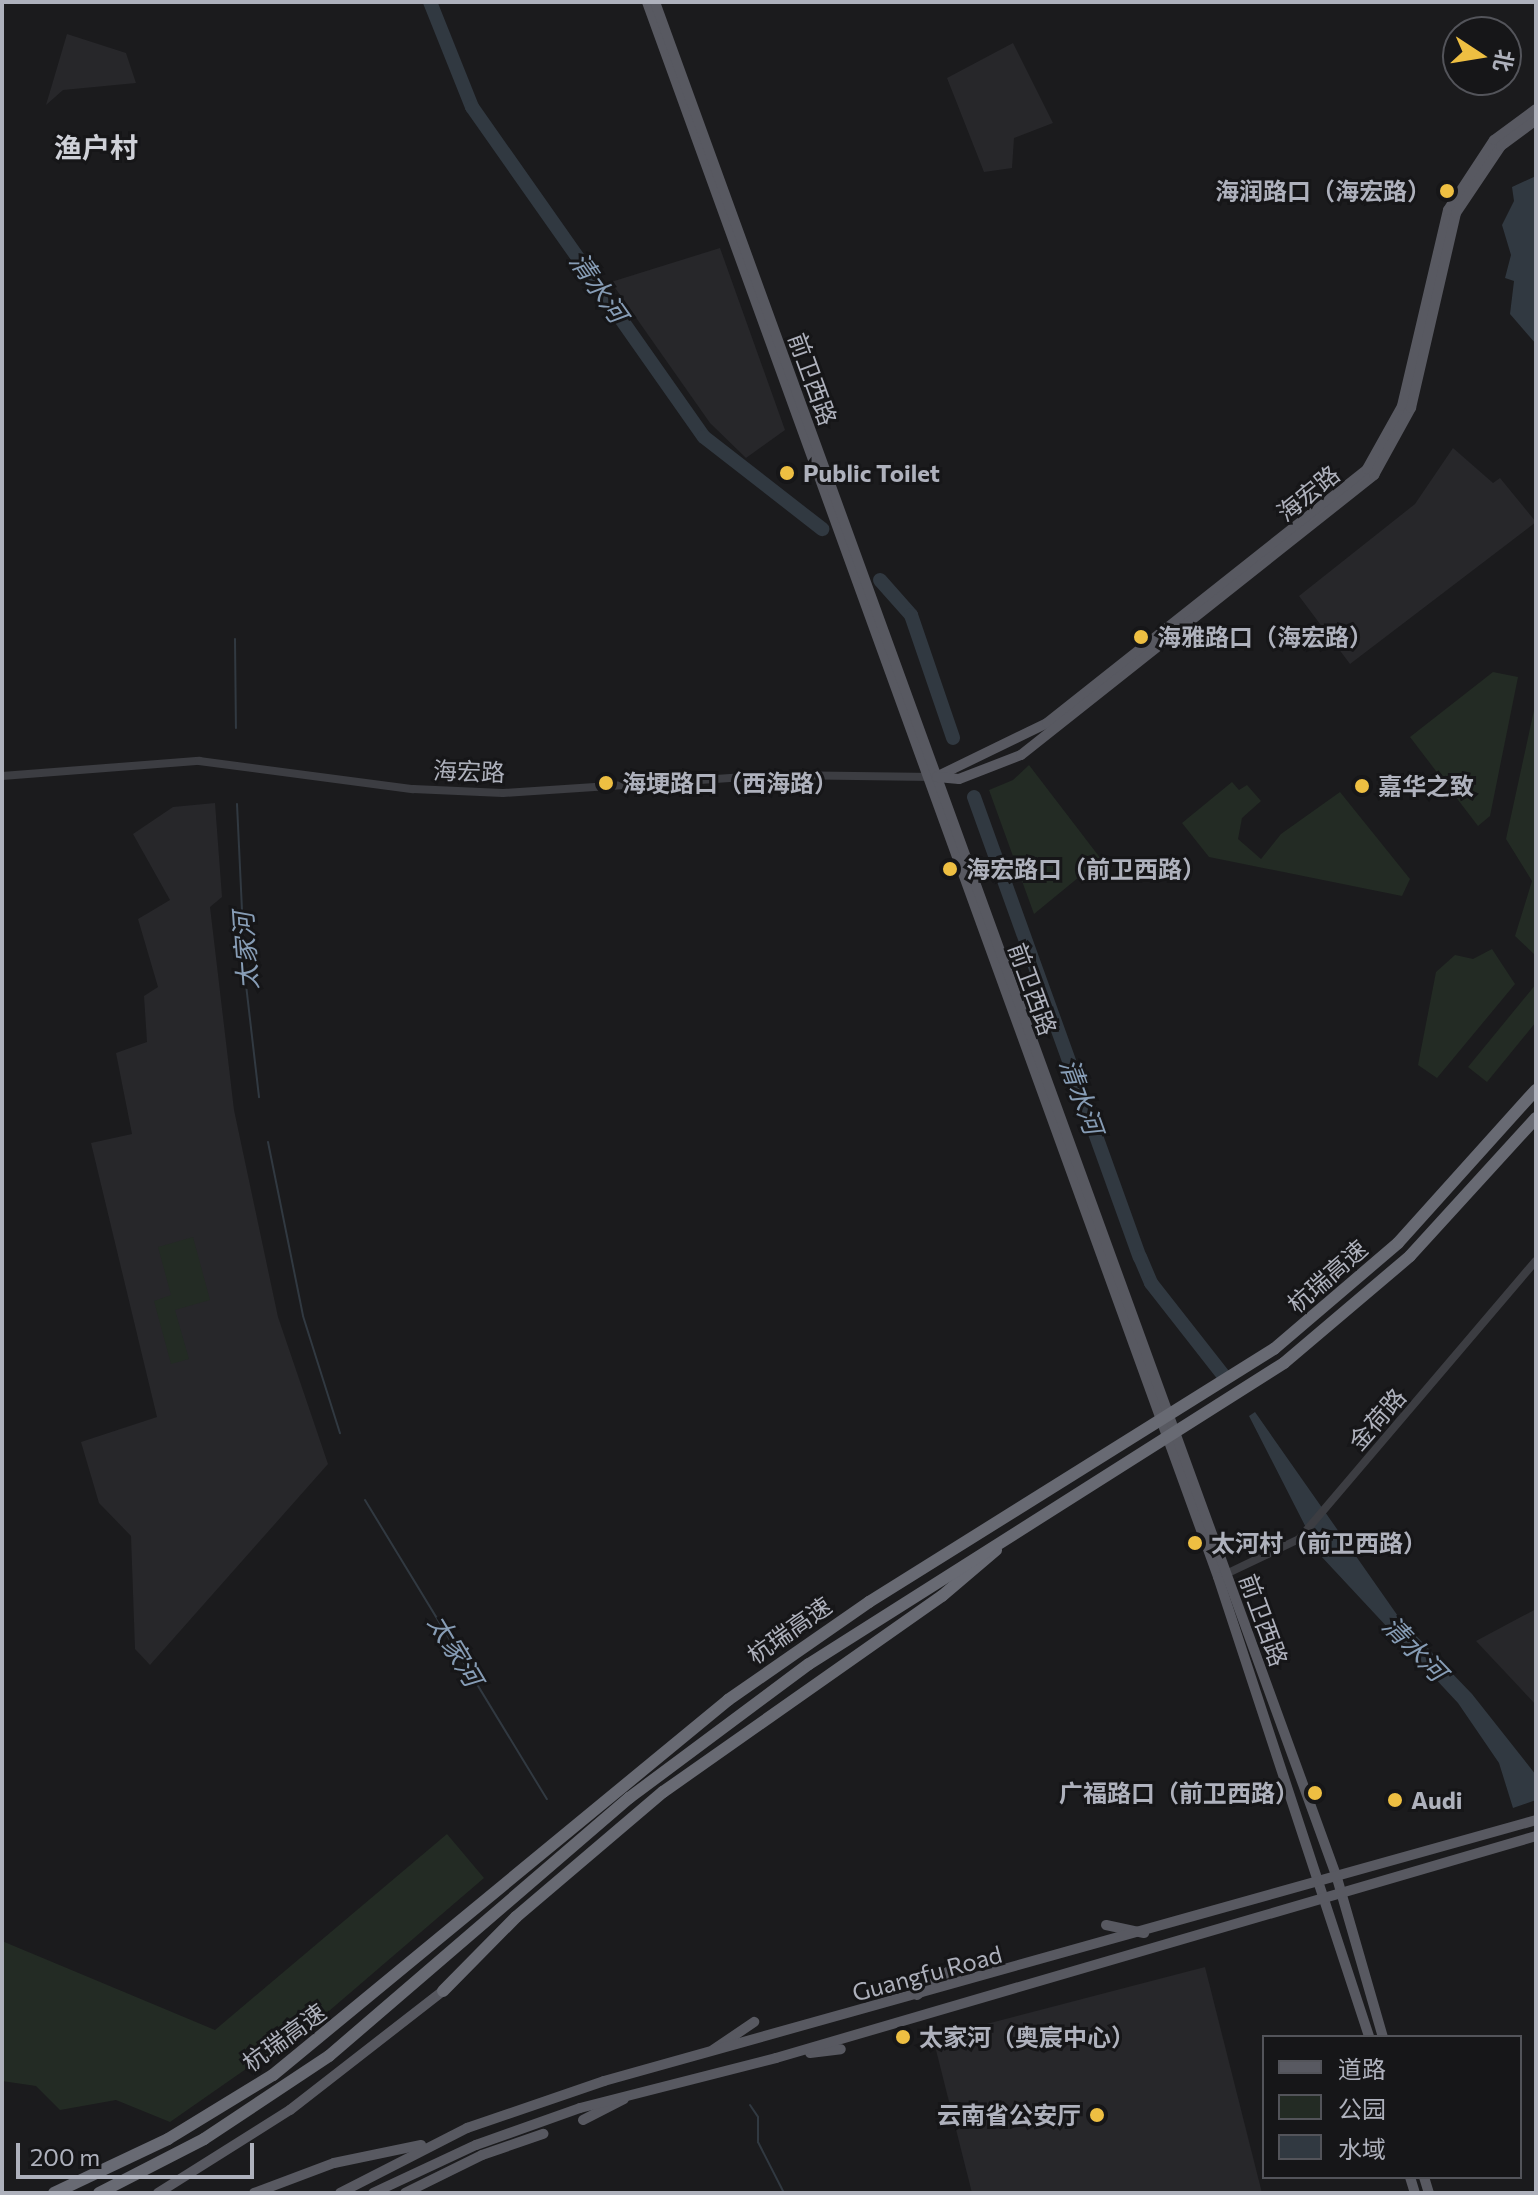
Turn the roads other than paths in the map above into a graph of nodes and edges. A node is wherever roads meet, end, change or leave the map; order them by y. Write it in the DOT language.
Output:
graph roads {
  1 [pos="647,2"];
  2 [pos="655,2"];
  3 [pos="1536,109"];
  4 [pos="1536,120"];
  5 [pos="2,776"];
  6 [pos="932,778"];
  7 [pos="1536,1090"];
  8 [pos="1536,1118"];
  9 [pos="1536,1261"];
  10 [pos="1029,1524"];
  11 [pos="1226,1574"];
  12 [pos="1536,1820"];
  13 [pos="1536,1836"];
  14 [pos="1337,1878"];
  15 [pos="1321,1882"];
  16 [pos="1341,1893"];
  17 [pos="1326,1897"];
  18 [pos="1106,1925"];
  19 [pos="1146,1933"];
  20 [pos="957,1965"];
  21 [pos="443,1991"];
  22 [pos="913,1998"];
  23 [pos="754,2022"];
  24 [pos="1368,2035"];
  25 [pos="1382,2035"];
  26 [pos="841,2049"];
  27 [pos="705,2055"];
  28 [pos="776,2058"];
  29 [pos="635,2093"];
  30 [pos="583,2120"];
  31 [pos="543,2134"];
  32 [pos="430,2143"];
  33 [pos="54,2193"];
  34 [pos="99,2193"];
  35 [pos="158,2193"];
  36 [pos="254,2193"];
  37 [pos="340,2193"];
  38 [pos="373,2193"];
  39 [pos="405,2193"];
  1 -- 6 [label="main road, 前卫西路"];
  2 -- 6 [label="main road, 前卫西路"];
  3 -- 6 [label="main road, 海宏路"];
  4 -- 6 [label="main road, 海宏路"];
  5 -- 6 [label="street, 海宏路"];
  6 -- 11 [label="main road, 前卫西路"];
  6 -- 15 [label="main road, 前卫西路"];
  7 -- 33 [label="highway, 杭瑞高速, bridge"];
  8 -- 10 [label="highway, 杭瑞高速, bridge"];
  9 -- 11 [label="street, 金荷路"];
  10 -- 21 [label="highway, bridge"];
  10 -- 34 [label="highway, 杭瑞高速, bridge"];
  11 -- 14 [label="main road, 前卫西路"];
  12 -- 14 [label="main road, Guangfu Road"];
  13 -- 16 [label="main road, Guangfu Road"];
  14 -- 15 [label="main road, Guangfu Road"];
  14 -- 16 [label="main road, 前卫西路"];
  15 -- 17 [label="main road, 前卫西路"];
  15 -- 19 [label="main road, Guangfu Road"];
  16 -- 17 [label="main road, Guangfu Road"];
  16 -- 25 [label="main road, 前卫西路"];
  17 -- 24 [label="main road, 前卫西路"];
  17 -- 28 [label="main road, Guangfu Road"];
  18 -- 19 [label="main road"];
  19 -- 22 [label="main road, Guangfu Road"];
  20 -- 22 [label="main road"];
  21 -- 35 [label="main road"];
  22 -- 27 [label="main road, Guangfu Road"];
  23 -- 27 [label="main road"];
  26 -- 28 [label="main road"];
  27 -- 32 [label="main road, Guangfu Road"];
  28 -- 29 [label="main road, Guangfu Road"];
  29 -- 30 [label="main road"];
  29 -- 38 [label="main road, Guangfu Road"];
  31 -- 39 [label="main road"];
  32 -- 36 [label="main road"];
  32 -- 37 [label="main road, Guangfu Road"];
}
